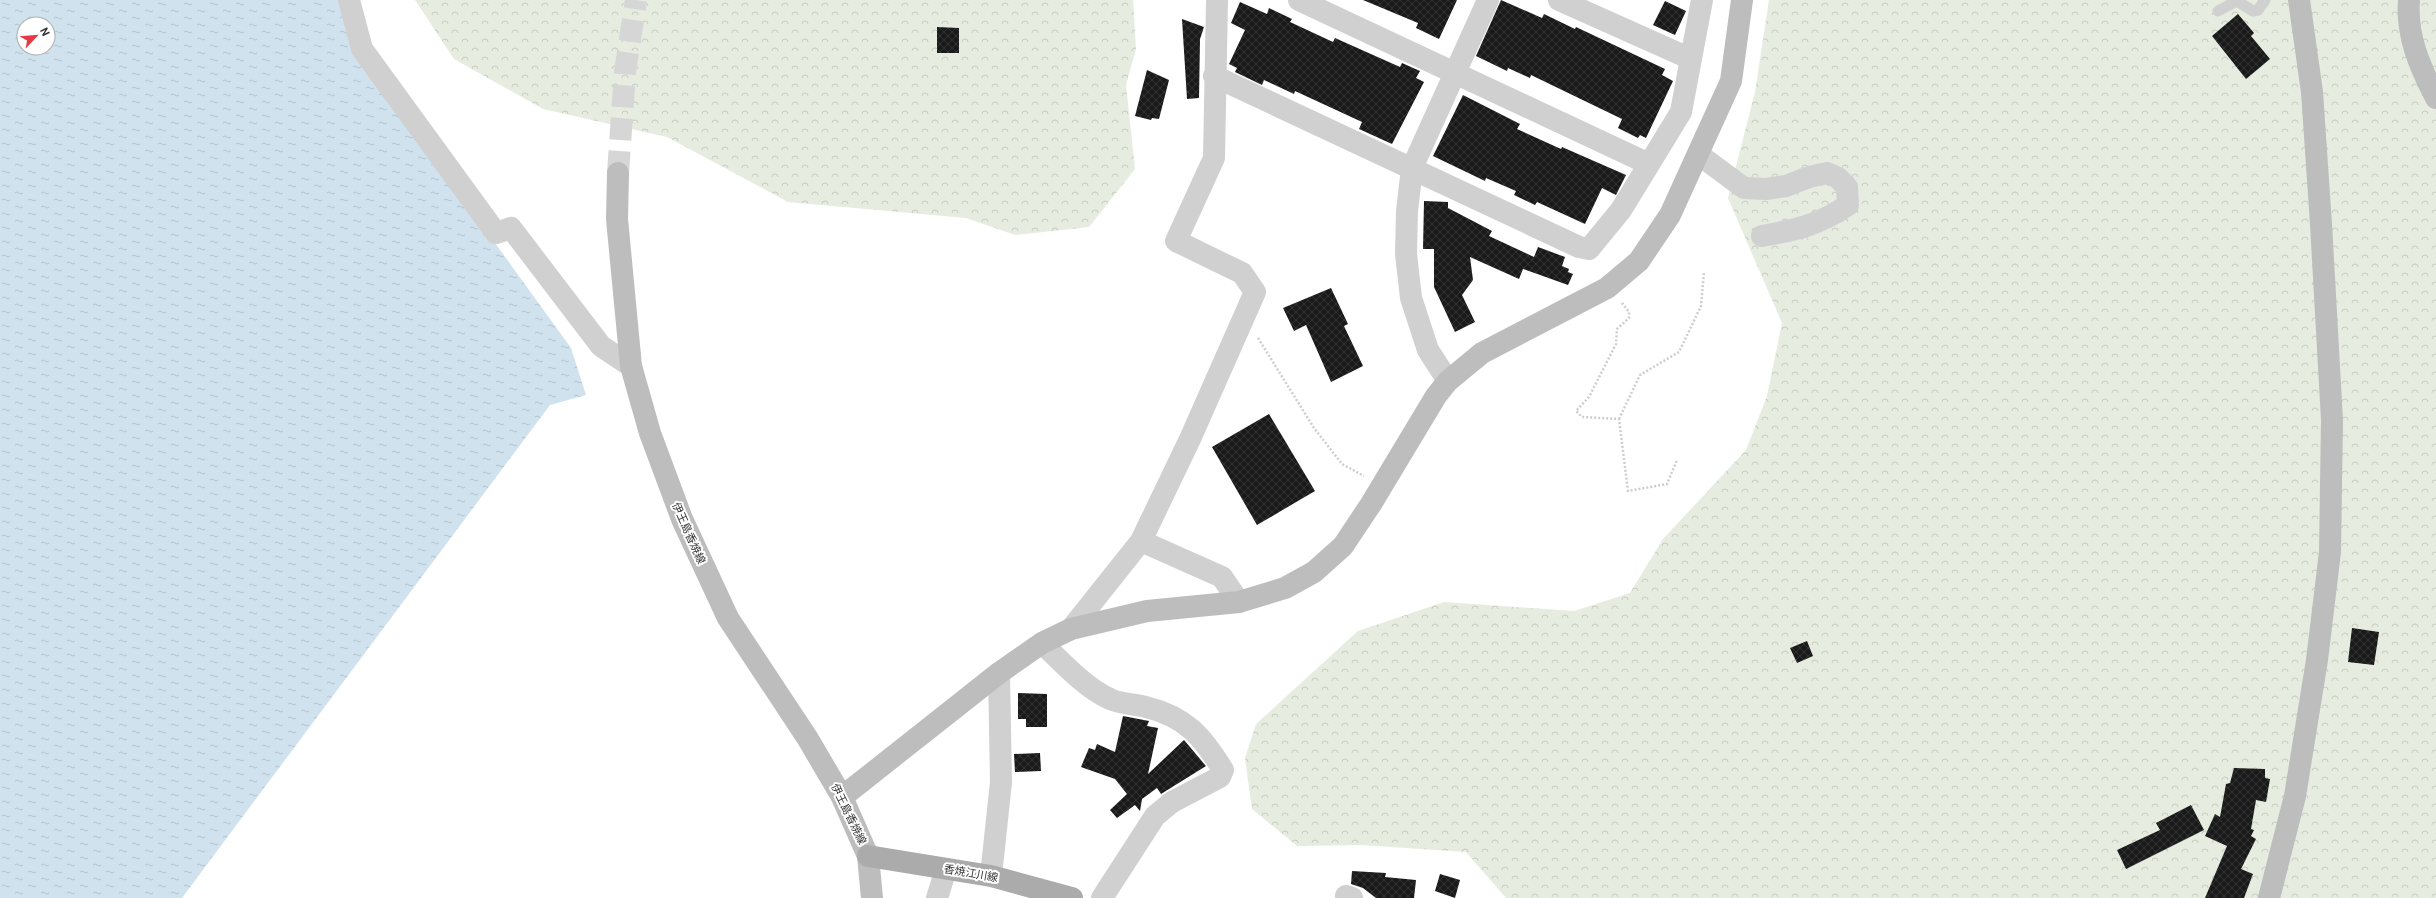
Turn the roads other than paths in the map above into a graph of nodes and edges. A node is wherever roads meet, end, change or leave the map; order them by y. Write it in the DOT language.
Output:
graph roads {
  1 [pos="349,0"];
  2 [pos="1217,0"];
  3 [pos="1299,0"];
  4 [pos="1488,0"];
  5 [pos="1559,0"];
  6 [pos="1702,0"];
  7 [pos="1742,0"];
  8 [pos="2265,0"];
  9 [pos="2409,0"];
  10 [pos="2298,1"];
  11 [pos="2218,11"];
  12 [pos="1691,59"];
  13 [pos="1455,71"];
  14 [pos="1214,76"];
  15 [pos="2436,98"];
  16 [pos="1698,154"];
  17 [pos="1649,164"];
  18 [pos="1412,168"];
  19 [pos="618,173"];
  20 [pos="1762,236"];
  21 [pos="631,366"];
  22 [pos="1448,381"];
  23 [pos="1141,541"];
  24 [pos="1240,602"];
  25 [pos="1072,629"];
  26 [pos="1042,643"];
  27 [pos="999,672"];
  28 [pos="842,797"];
  29 [pos="868,856"];
  30 [pos="946,869"];
  31 [pos="991,876"];
  32 [pos="872,898"];
  33 [pos="937,898"];
  34 [pos="1072,898"];
  35 [pos="1102,898"];
  36 [pos="1346,898"];
  37 [pos="1352,898"];
  38 [pos="2269,898"];
  1 -- 21 [label="street"];
  2 -- 14 [label="street"];
  3 -- 13 [label="street"];
  4 -- 13 [label="street"];
  5 -- 12 [label="street"];
  6 -- 12 [label="street"];
  7 -- 16 [label="street"];
  8 -- 11 [label="lane"];
  9 -- 15 [label="street"];
  10 -- 38 [label="street"];
  12 -- 17 [label="street"];
  13 -- 17 [label="street"];
  13 -- 18 [label="street"];
  14 -- 18 [label="street"];
  14 -- 23 [label="street"];
  16 -- 20 [label="street"];
  16 -- 22 [label="street"];
  17 -- 18 [label="street"];
  18 -- 22 [label="street"];
  19 -- 21 [label="street, 伊王島香焼線"];
  21 -- 28 [label="street, 伊王島香焼線"];
  22 -- 24 [label="street"];
  23 -- 24 [label="street"];
  23 -- 25 [label="street"];
  24 -- 25 [label="street"];
  25 -- 26 [label="street"];
  26 -- 27 [label="street"];
  26 -- 35 [label="street"];
  27 -- 28 [label="street"];
  27 -- 31 [label="street"];
  28 -- 29 [label="street, 伊王島香焼線"];
  29 -- 30 [label="main road, 香焼江川線"];
  29 -- 32 [label="street, 伊王島香焼線"];
  30 -- 31 [label="main road, 香焼江川線"];
  30 -- 33 [label="street"];
  31 -- 34 [label="main road, 香焼江川線"];
  36 -- 37 [label="street"];
}
